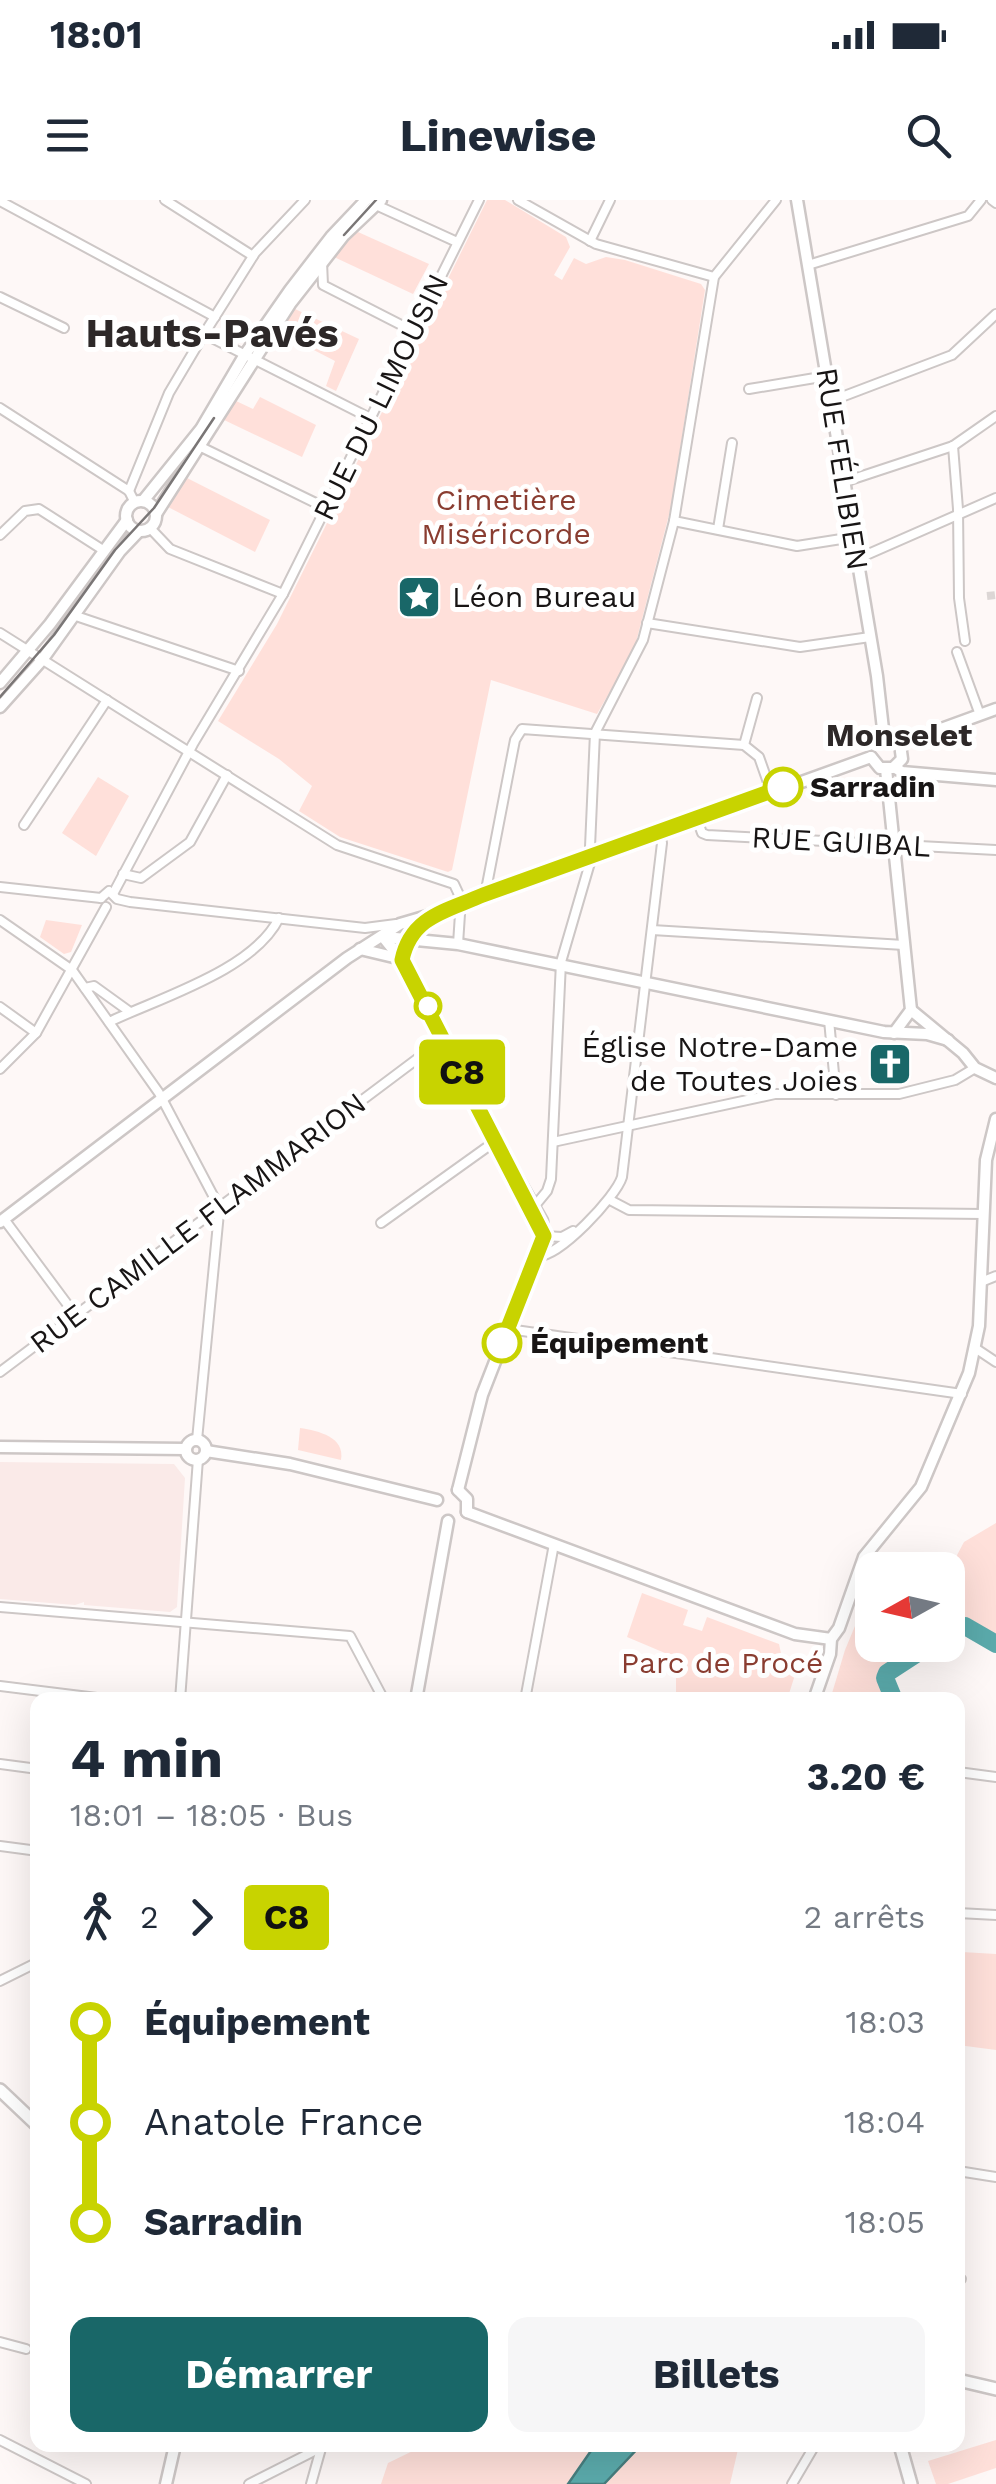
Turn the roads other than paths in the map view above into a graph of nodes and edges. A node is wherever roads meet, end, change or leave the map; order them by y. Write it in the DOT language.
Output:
graph roads {
  1 [pos="165,200"];
  2 [pos="304,200"];
  3 [pos="479,200"];
  4 [pos="518,200"];
  5 [pos="610,200"];
  6 [pos="776,200"];
  7 [pos="797,200"];
  8 [pos="981,200"];
  9 [pos="0,201"];
  10 [pos="374,201"];
  11 [pos="590,241"];
  12 [pos="458,242"];
  13 [pos="252,256"];
  14 [pos="322,262"];
  15 [pos="808,265"];
  16 [pos="714,277"];
  17 [pos="0,297"];
  18 [pos="996,314"];
  19 [pos="214,317"];
  20 [pos="64,328"];
  21 [pos="413,330"];
  22 [pos="204,334"];
  23 [pos="248,358"];
  24 [pos="826,376"];
  25 [pos="749,389"];
  26 [pos="831,401"];
  27 [pos="4,410"];
  28 [pos="996,416"];
  29 [pos="370,418"];
  30 [pos="0,423"];
  31 [pos="732,444"];
  32 [pos="953,446"];
  33 [pos="201,447"];
  34 [pos="844,482"];
  35 [pos="136,498"];
  36 [pos="996,498"];
  37 [pos="326,508"];
  38 [pos="156,514"];
  39 [pos="956,518"];
  40 [pos="127,520"];
  41 [pos="674,522"];
  42 [pos="144,529"];
  43 [pos="718,529"];
  44 [pos="0,536"];
  45 [pos="854,536"];
  46 [pos="103,550"];
  47 [pos="857,559"];
  48 [pos="283,594"];
  49 [pos="73,615"];
  50 [pos="647,623"];
  51 [pos="0,632"];
  52 [pos="870,637"];
  53 [pos="966,641"];
  54 [pos="957,652"];
  55 [pos="34,655"];
  56 [pos="239,671"];
  57 [pos="0,683"];
  58 [pos="756,698"];
  59 [pos="107,700"];
  60 [pos="0,707"];
  61 [pos="996,709"];
  62 [pos="980,715"];
  63 [pos="595,733"];
  64 [pos="884,738"];
  65 [pos="900,744"];
  66 [pos="744,745"];
  67 [pos="189,752"];
  68 [pos="872,757"];
  69 [pos="890,768"];
  70 [pos="227,775"];
  71 [pos="996,780"];
  72 [pos="771,791"];
  73 [pos="697,819"];
  74 [pos="24,825"];
  75 [pos="660,832"];
  76 [pos="894,845"];
  77 [pos="996,850"];
  78 [pos="592,856"];
  79 [pos="122,874"];
  80 [pos="0,887"];
  81 [pos="485,894"];
  82 [pos="116,896"];
  83 [pos="103,902"];
  84 [pos="461,904"];
  85 [pos="441,912"];
  86 [pos="279,918"];
  87 [pos="0,920"];
  88 [pos="400,924"];
  89 [pos="361,927"];
  90 [pos="652,930"];
  91 [pos="384,937"];
  92 [pos="406,939"];
  93 [pos="458,944"];
  94 [pos="904,945"];
  95 [pos="360,950"];
  96 [pos="402,960"];
  97 [pos="561,965"];
  98 [pos="72,970"];
  99 [pos="645,984"];
  100 [pos="84,988"];
  101 [pos="0,1007"];
  102 [pos="911,1010"];
  103 [pos="130,1012"];
  104 [pos="830,1020"];
  105 [pos="109,1022"];
  106 [pos="36,1033"];
  107 [pos="894,1034"];
  108 [pos="445,1038"];
  109 [pos="948,1040"];
  110 [pos="0,1067"];
  111 [pos="975,1068"];
  112 [pos="996,1078"];
  113 [pos="836,1095"];
  114 [pos="163,1099"];
  115 [pos="996,1119"];
  116 [pos="629,1125"];
  117 [pos="497,1140"];
  118 [pos="552,1142"];
  119 [pos="544,1194"];
  120 [pos="527,1197"];
  121 [pos="610,1200"];
  122 [pos="219,1208"];
  123 [pos="534,1209"];
  124 [pos="984,1214"];
  125 [pos="2,1221"];
  126 [pos="381,1223"];
  127 [pos="584,1223"];
  128 [pos="546,1233"];
  129 [pos="538,1256"];
  130 [pos="996,1276"];
  131 [pos="981,1282"];
  132 [pos="76,1316"];
  133 [pos="508,1329"];
  134 [pos="975,1348"];
  135 [pos="996,1362"];
  136 [pos="0,1372"];
  137 [pos="962,1394"];
  138 [pos="197,1440"];
  139 [pos="0,1447"];
  140 [pos="186,1449"];
  141 [pos="202,1455"];
  142 [pos="458,1490"];
  143 [pos="437,1500"];
  144 [pos="467,1512"];
  145 [pos="448,1521"];
  146 [pos="554,1544"];
  147 [pos="0,1607"];
  148 [pos="184,1621"];
  149 [pos="830,1639"];
  150 [pos="0,1686"];
  151 [pos="48,1692"];
  152 [pos="180,1692"];
  153 [pos="380,1692"];
  154 [pos="417,1692"];
  155 [pos="526,1692"];
  156 [pos="817,1692"];
  157 [pos="0,1764"];
  158 [pos="30,1768"];
  159 [pos="965,1773"];
  160 [pos="996,1777"];
  161 [pos="0,1846"];
  162 [pos="30,1851"];
  163 [pos="994,1913"];
  164 [pos="965,1914"];
  165 [pos="30,1966"];
  166 [pos="0,1981"];
  167 [pos="0,2090"];
  168 [pos="30,2118"];
  169 [pos="965,2172"];
  170 [pos="996,2177"];
  171 [pos="0,2342"];
  172 [pos="26,2349"];
  173 [pos="965,2382"];
  174 [pos="996,2389"];
  175 [pos="0,2440"];
  176 [pos="173,2452"];
  177 [pos="311,2452"];
  178 [pos="321,2452"];
  179 [pos="811,2452"];
  180 [pos="902,2452"];
  181 [pos="86,2484"];
  182 [pos="166,2484"];
  183 [pos="249,2484"];
  184 [pos="312,2484"];
  185 [pos="792,2484"];
  186 [pos="911,2484"];
  1 -- 13 [label="street"];
  2 -- 13 [label="street"];
  3 -- 12 [label="street, RUE DU LIMOUSIN"];
  4 -- 11 [label="street"];
  5 -- 11 [label="street"];
  6 -- 16 [label="street"];
  7 -- 15 [label="main road, RUE FÉLIBIEN"];
  8 -- 15 [label="street"];
  9 -- 19 [label="street"];
  10 -- 12 [label="street"];
  10 -- 14 [label="main road"];
  10 -- 23 [label="main road"];
  11 -- 16 [label="street"];
  12 -- 21 [label="street, RUE DU LIMOUSIN"];
  13 -- 19 [label="street"];
  14 -- 21 [label="street"];
  14 -- 23 [label="main road"];
  15 -- 24 [label="main road, RUE FÉLIBIEN"];
  16 -- 41 [label="street"];
  17 -- 20 [label="street"];
  18 -- 26 [label="street"];
  19 -- 22 [label="street"];
  21 -- 29 [label="street, RUE DU LIMOUSIN"];
  22 -- 23 [label="street"];
  22 -- 35 [label="street"];
  23 -- 29 [label="street"];
  23 -- 33 [label="main road"];
  23 -- 35 [label="main road"];
  24 -- 25 [label="street"];
  24 -- 26 [label="main road, RUE FÉLIBIEN"];
  26 -- 34 [label="main road, RUE FÉLIBIEN"];
  27 -- 30 [label="street"];
  27 -- 35 [label="street"];
  28 -- 32 [label="street"];
  29 -- 37 [label="street, RUE DU LIMOUSIN"];
  31 -- 43 [label="street"];
  32 -- 34 [label="street"];
  32 -- 39 [label="street"];
  33 -- 37 [label="street"];
  33 -- 38 [label="main road"];
  34 -- 45 [label="main road, RUE FÉLIBIEN"];
  35 -- 38 [label="main road"];
  35 -- 40 [label="main road"];
  36 -- 39 [label="street"];
  37 -- 48 [label="street, RUE DU LIMOUSIN"];
  38 -- 42 [label="main road"];
  39 -- 47 [label="street"];
  39 -- 53 [label="street"];
  40 -- 42 [label="main road"];
  40 -- 46 [label="main road"];
  41 -- 43 [label="street"];
  41 -- 50 [label="street"];
  42 -- 48 [label="street"];
  42 -- 49 [label="main road"];
  43 -- 45 [label="street"];
  44 -- 46 [label="street"];
  45 -- 47 [label="main road, RUE FÉLIBIEN"];
  46 -- 55 [label="main road"];
  47 -- 52 [label="main road, RUE FÉLIBIEN"];
  48 -- 56 [label="street, RUE DU LIMOUSIN"];
  49 -- 55 [label="main road"];
  49 -- 56 [label="street"];
  50 -- 52 [label="street"];
  50 -- 63 [label="street"];
  51 -- 55 [label="street"];
  52 -- 64 [label="main road, RUE FÉLIBIEN"];
  54 -- 62 [label="street"];
  55 -- 57 [label="main road"];
  55 -- 59 [label="street"];
  55 -- 60 [label="main road"];
  56 -- 67 [label="street, RUE DU LIMOUSIN"];
  58 -- 66 [label="street"];
  59 -- 67 [label="street"];
  59 -- 74 [label="street"];
  61 -- 62 [label="main road"];
  62 -- 65 [label="main road"];
  63 -- 66 [label="street"];
  63 -- 78 [label="street"];
  63 -- 81 [label="street"];
  64 -- 65 [label="main road"];
  64 -- 68 [label="main road"];
  65 -- 69 [label="main road"];
  66 -- 72 [label="street"];
  67 -- 70 [label="street"];
  67 -- 79 [label="street, RUE DU LIMOUSIN"];
  68 -- 69 [label="main road"];
  68 -- 72 [label="main road"];
  69 -- 71 [label="main road"];
  69 -- 76 [label="main road"];
  70 -- 79 [label="street"];
  70 -- 84 [label="street"];
  72 -- 73 [label="main road"];
  73 -- 75 [label="main road"];
  73 -- 76 [label="street, RUE GUIBAL"];
  75 -- 78 [label="main road"];
  75 -- 90 [label="street"];
  76 -- 77 [label="street, RUE GUIBAL"];
  76 -- 94 [label="main road"];
  78 -- 81 [label="main road"];
  78 -- 97 [label="street"];
  79 -- 82 [label="street, RUE DU LIMOUSIN"];
  80 -- 83 [label="street"];
  81 -- 84 [label="main road"];
  82 -- 83 [label="street"];
  82 -- 83 [label="street"];
  82 -- 86 [label="street"];
  83 -- 98 [label="street"];
  84 -- 85 [label="main road"];
  84 -- 93 [label="street"];
  85 -- 88 [label="main road"];
  85 -- 92 [label="main road"];
  86 -- 89 [label="street"];
  86 -- 103 [label="street"];
  87 -- 98 [label="street"];
  88 -- 89 [label="street"];
  88 -- 91 [label="main road"];
  89 -- 91 [label="street"];
  89 -- 95 [label="street"];
  90 -- 94 [label="street"];
  90 -- 99 [label="street"];
  91 -- 92 [label="main road"];
  91 -- 95 [label="main road"];
  91 -- 96 [label="main road"];
  92 -- 93 [label="main road"];
  92 -- 96 [label="main road"];
  93 -- 97 [label="main road"];
  94 -- 102 [label="main road"];
  95 -- 96 [label="main road"];
  95 -- 114 [label="main road"];
  96 -- 108 [label="main road"];
  97 -- 99 [label="main road"];
  97 -- 118 [label="street"];
  98 -- 100 [label="street"];
  98 -- 106 [label="street"];
  99 -- 104 [label="main road"];
  99 -- 116 [label="street"];
  100 -- 103 [label="street"];
  100 -- 105 [label="street"];
  101 -- 106 [label="street"];
  102 -- 107 [label="main road"];
  102 -- 109 [label="main road"];
  103 -- 105 [label="street"];
  104 -- 107 [label="main road"];
  104 -- 113 [label="street"];
  105 -- 114 [label="street"];
  106 -- 110 [label="street"];
  107 -- 109 [label="main road"];
  108 -- 117 [label="main road"];
  108 -- 122 [label="street, RUE CAMILLE FLAMMARION"];
  109 -- 111 [label="main road"];
  111 -- 112 [label="main road"];
  111 -- 113 [label="street"];
  113 -- 116 [label="street"];
  114 -- 122 [label="street"];
  114 -- 125 [label="main road"];
  115 -- 124 [label="main road"];
  116 -- 118 [label="street"];
  116 -- 121 [label="street"];
  117 -- 120 [label="main road"];
  117 -- 126 [label="street"];
  118 -- 119 [label="street"];
  119 -- 120 [label="street"];
  119 -- 123 [label="street"];
  120 -- 123 [label="main road"];
  121 -- 124 [label="street"];
  121 -- 127 [label="street"];
  122 -- 132 [label="street, RUE CAMILLE FLAMMARION"];
  122 -- 138 [label="street"];
  123 -- 128 [label="main road"];
  124 -- 131 [label="main road"];
  125 -- 132 [label="street"];
  127 -- 128 [label="street"];
  127 -- 129 [label="street"];
  128 -- 129 [label="main road"];
  129 -- 133 [label="main road"];
  130 -- 131 [label="street"];
  131 -- 134 [label="main road"];
  132 -- 136 [label="street, RUE CAMILLE FLAMMARION"];
  133 -- 137 [label="street"];
  133 -- 142 [label="main road"];
  134 -- 135 [label="street"];
  134 -- 137 [label="main road"];
  137 -- 149 [label="main road"];
  138 -- 140 [label="main road"];
  138 -- 141 [label="main road"];
  139 -- 140 [label="main road"];
  140 -- 141 [label="main road"];
  141 -- 143 [label="main road"];
  141 -- 148 [label="street"];
  142 -- 143 [label="main road"];
  142 -- 144 [label="main road"];
  143 -- 145 [label="main road"];
  144 -- 145 [label="main road"];
  144 -- 146 [label="main road"];
  145 -- 154 [label="main road"];
  146 -- 149 [label="main road"];
  146 -- 155 [label="street"];
  147 -- 148 [label="street"];
  148 -- 152 [label="street"];
  148 -- 153 [label="street"];
  149 -- 156 [label="main road"];
  150 -- 151 [label="street"];
  157 -- 158 [label="street"];
  159 -- 160 [label="street"];
  161 -- 162 [label="street"];
  163 -- 164 [label="street"];
  165 -- 166 [label="street"];
  167 -- 168 [label="main road"];
  169 -- 170 [label="street"];
  171 -- 172 [label="street"];
  173 -- 174 [label="main road"];
  175 -- 181 [label="street"];
  176 -- 182 [label="main road"];
  177 -- 183 [label="street"];
  178 -- 184 [label="street"];
  179 -- 185 [label="street"];
  180 -- 186 [label="main road"];
}
